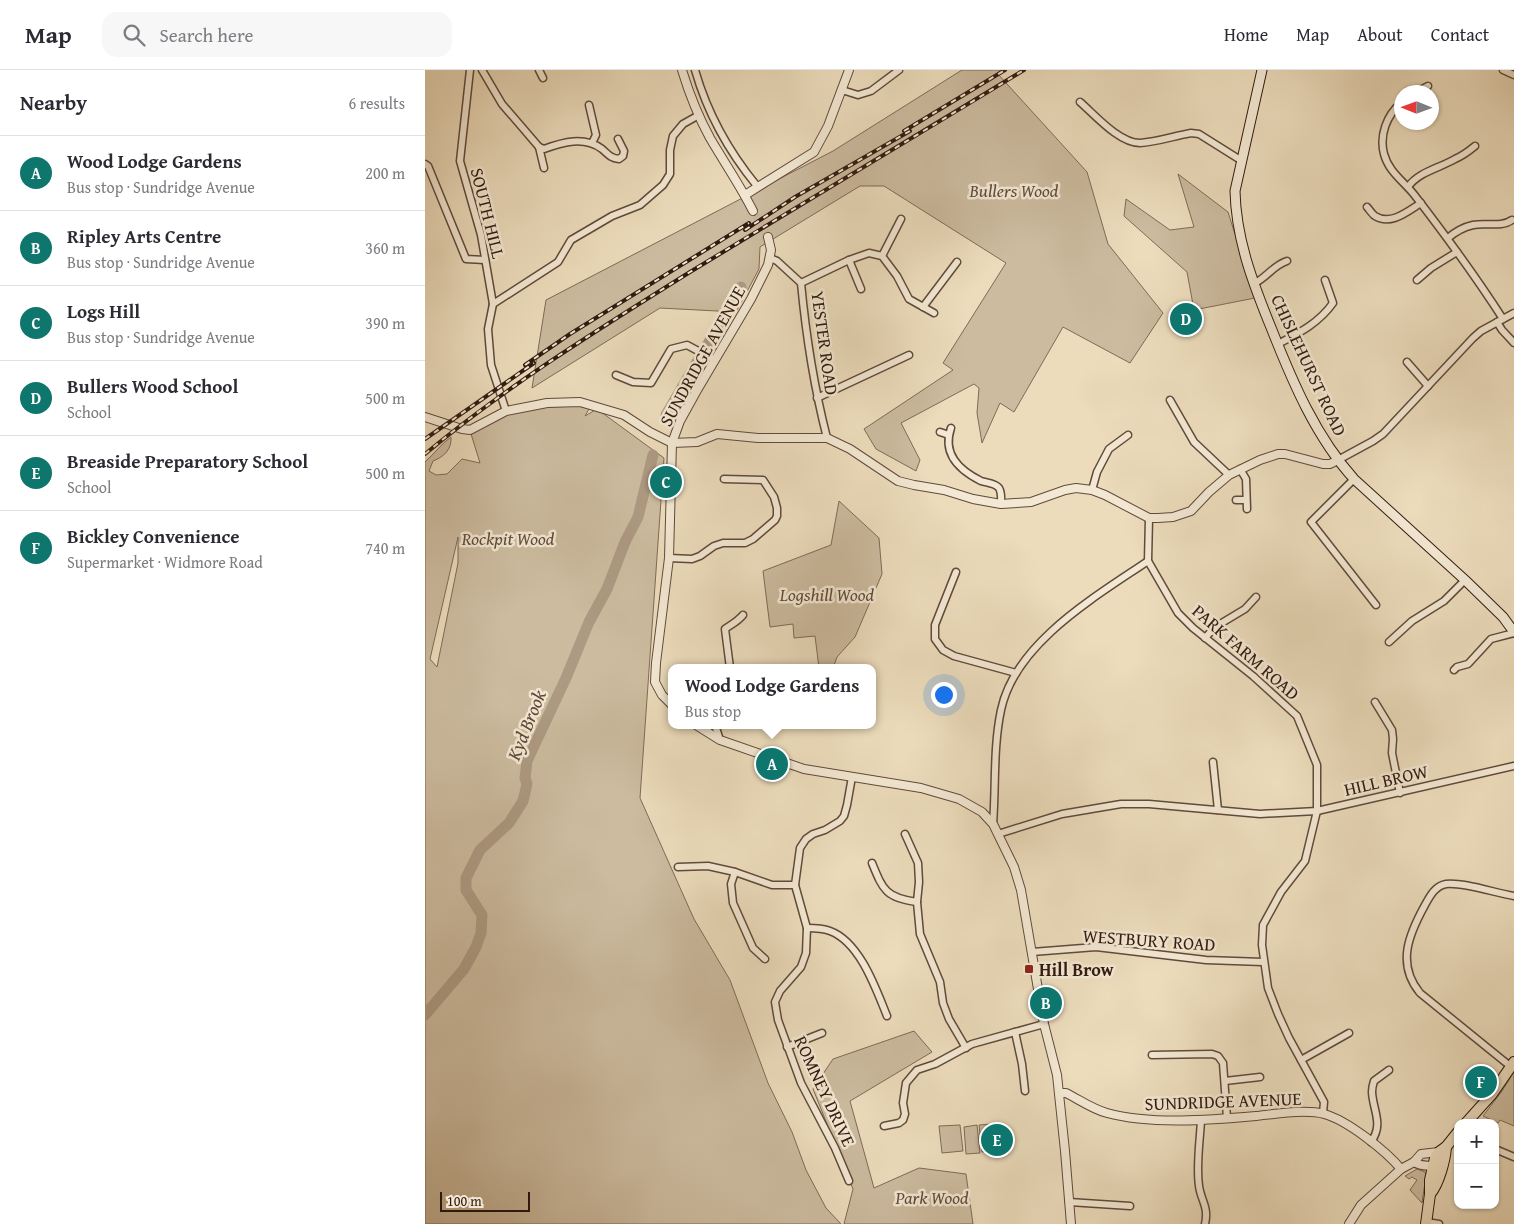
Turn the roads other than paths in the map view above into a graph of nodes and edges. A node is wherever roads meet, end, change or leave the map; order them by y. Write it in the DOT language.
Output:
graph roads {
  1 [pos="470,70"];
  2 [pos="482,70"];
  3 [pos="539,70"];
  4 [pos="682,70"];
  5 [pos="695,70"];
  6 [pos="849,70"];
  7 [pos="899,70"];
  8 [pos="1262,70"];
  9 [pos="1503,70"];
  10 [pos="1514,75"];
  11 [pos="543,78"];
  12 [pos="842,90"];
  13 [pos="1080,102"];
  14 [pos="589,105"];
  15 [pos="1394,110"];
  16 [pos="699,115"];
  17 [pos="618,139"];
  18 [pos="592,143"];
  19 [pos="1475,146"];
  20 [pos="539,147"];
  21 [pos="1242,161"];
  22 [pos="425,164"];
  23 [pos="544,168"];
  24 [pos="757,186"];
  25 [pos="1407,187"];
  26 [pos="745,195"];
  27 [pos="1421,203"];
  28 [pos="1367,206"];
  29 [pos="753,211"];
  30 [pos="901,219"];
  31 [pos="1512,220"];
  32 [pos="768,237"];
  33 [pos="1448,238"];
  34 [pos="1457,252"];
  35 [pos="882,256"];
  36 [pos="770,258"];
  37 [pos="485,260"];
  38 [pos="849,260"];
  39 [pos="1287,261"];
  40 [pos="957,262"];
  41 [pos="1325,280"];
  42 [pos="1417,280"];
  43 [pos="801,283"];
  44 [pos="1255,283"];
  45 [pos="861,289"];
  46 [pos="493,304"];
  47 [pos="923,307"];
  48 [pos="933,313"];
  49 [pos="1514,313"];
  50 [pos="1500,320"];
  51 [pos="1514,343"];
  52 [pos="1278,344"];
  53 [pos="909,355"];
  54 [pos="715,360"];
  55 [pos="1407,362"];
  56 [pos="617,375"];
  57 [pos="1428,386"];
  58 [pos="817,398"];
  59 [pos="1170,400"];
  60 [pos="507,411"];
  61 [pos="425,417"];
  62 [pos="940,432"];
  63 [pos="1128,435"];
  64 [pos="827,438"];
  65 [pos="672,443"];
  66 [pos="1338,460"];
  67 [pos="1240,469"];
  68 [pos="1229,476"];
  69 [pos="724,479"];
  70 [pos="1354,479"];
  71 [pos="1091,490"];
  72 [pos="1236,500"];
  73 [pos="1246,500"];
  74 [pos="1001,504"];
  75 [pos="1247,509"];
  76 [pos="1149,518"];
  77 [pos="669,558"];
  78 [pos="1148,561"];
  79 [pos="956,572"];
  80 [pos="1465,580"];
  81 [pos="1256,598"];
  82 [pos="1376,605"];
  83 [pos="743,615"];
  84 [pos="1514,630"];
  85 [pos="1205,638"];
  86 [pos="1389,642"];
  87 [pos="729,664"];
  88 [pos="1454,670"];
  89 [pos="1016,673"];
  90 [pos="668,701"];
  91 [pos="1375,702"];
  92 [pos="703,729"];
  93 [pos="716,729"];
  94 [pos="720,740"];
  95 [pos="1213,762"];
  96 [pos="1514,766"];
  97 [pos="852,777"];
  98 [pos="1400,793"];
  99 [pos="994,807"];
  100 [pos="1218,810"];
  101 [pos="1317,811"];
  102 [pos="982,812"];
  103 [pos="993,824"];
  104 [pos="905,834"];
  105 [pos="998,834"];
  106 [pos="872,863"];
  107 [pos="678,867"];
  108 [pos="735,872"];
  109 [pos="795,885"];
  110 [pos="1514,896"];
  111 [pos="917,902"];
  112 [pos="807,928"];
  113 [pos="1032,952"];
  114 [pos="765,959"];
  115 [pos="1263,962"];
  116 [pos="887,1016"];
  117 [pos="1044,1024"];
  118 [pos="1015,1032"];
  119 [pos="822,1033"];
  120 [pos="1349,1033"];
  121 [pos="787,1047"];
  122 [pos="966,1048"];
  123 [pos="1152,1055"];
  124 [pos="1301,1060"];
  125 [pos="1512,1064"];
  126 [pos="1389,1070"];
  127 [pos="1260,1077"];
  128 [pos="1225,1081"];
  129 [pos="1025,1092"];
  130 [pos="1059,1093"];
  131 [pos="1323,1114"];
  132 [pos="1227,1118"];
  133 [pos="1470,1119"];
  134 [pos="1201,1120"];
  135 [pos="884,1126"];
  136 [pos="1454,1136"];
  137 [pos="1371,1142"];
  138 [pos="1443,1149"];
  139 [pos="1499,1151"];
  140 [pos="1514,1157"];
  141 [pos="1416,1160"];
  142 [pos="1437,1167"];
  143 [pos="1401,1169"];
  144 [pos="849,1182"];
  145 [pos="1069,1202"];
  146 [pos="1130,1206"];
  147 [pos="1426,1223"];
  148 [pos="1071,1224"];
  149 [pos="1205,1224"];
  150 [pos="1349,1224"];
  151 [pos="1439,1224"];
  1 -- 37 [label="street, SOUTH HILL"];
  2 -- 20 [label="street"];
  3 -- 11 [label="street"];
  4 -- 16 [label="street"];
  5 -- 24 [label="street"];
  6 -- 12 [label="street"];
  7 -- 12 [label="street"];
  8 -- 21 [label="main road, CHISLEHURST ROAD"];
  9 -- 10 [label="street"];
  12 -- 24 [label="street"];
  13 -- 21 [label="street"];
  14 -- 18 [label="street"];
  15 -- 25 [label="street"];
  16 -- 26 [label="street"];
  16 -- 46 [label="street"];
  17 -- 18 [label="street"];
  18 -- 20 [label="street"];
  19 -- 25 [label="street"];
  20 -- 23 [label="street"];
  21 -- 44 [label="main road, CHISLEHURST ROAD"];
  22 -- 37 [label="street"];
  24 -- 26 [label="street"];
  25 -- 27 [label="street"];
  26 -- 29 [label="street"];
  27 -- 28 [label="street"];
  27 -- 33 [label="street"];
  30 -- 35 [label="street"];
  31 -- 33 [label="street"];
  32 -- 36 [label="street"];
  33 -- 34 [label="street"];
  34 -- 42 [label="street"];
  34 -- 50 [label="street"];
  35 -- 38 [label="street"];
  35 -- 47 [label="street"];
  36 -- 43 [label="street, YESTER ROAD"];
  36 -- 54 [label="street, SUNDRIDGE AVENUE"];
  37 -- 46 [label="street, SOUTH HILL"];
  38 -- 43 [label="street"];
  38 -- 45 [label="street"];
  39 -- 44 [label="street"];
  40 -- 47 [label="street"];
  41 -- 52 [label="street"];
  43 -- 58 [label="street, YESTER ROAD"];
  44 -- 52 [label="main road, CHISLEHURST ROAD"];
  46 -- 60 [label="street"];
  47 -- 48 [label="street"];
  49 -- 50 [label="street"];
  50 -- 51 [label="street"];
  50 -- 57 [label="street"];
  52 -- 66 [label="main road, CHISLEHURST ROAD"];
  53 -- 58 [label="street"];
  54 -- 56 [label="street"];
  54 -- 65 [label="street, SUNDRIDGE AVENUE"];
  55 -- 57 [label="street"];
  57 -- 66 [label="street"];
  58 -- 64 [label="street, YESTER ROAD"];
  59 -- 68 [label="street"];
  60 -- 61 [label="street"];
  60 -- 65 [label="street"];
  62 -- 74 [label="street"];
  63 -- 71 [label="street"];
  64 -- 65 [label="street"];
  64 -- 74 [label="street"];
  65 -- 77 [label="street, SUNDRIDGE AVENUE"];
  66 -- 67 [label="street"];
  66 -- 70 [label="main road, CHISLEHURST ROAD"];
  67 -- 68 [label="street"];
  67 -- 73 [label="street"];
  68 -- 76 [label="street"];
  69 -- 77 [label="street"];
  70 -- 80 [label="main road, CHISLEHURST ROAD"];
  70 -- 82 [label="street"];
  71 -- 74 [label="street"];
  71 -- 76 [label="street"];
  72 -- 73 [label="street"];
  73 -- 75 [label="street"];
  76 -- 78 [label="street"];
  77 -- 90 [label="street, SUNDRIDGE AVENUE"];
  78 -- 85 [label="street, PARK FARM ROAD"];
  78 -- 89 [label="street"];
  79 -- 89 [label="street"];
  80 -- 84 [label="main road, CHISLEHURST ROAD"];
  80 -- 86 [label="street"];
  81 -- 85 [label="street"];
  83 -- 87 [label="street"];
  84 -- 88 [label="street"];
  85 -- 101 [label="street, PARK FARM ROAD"];
  89 -- 99 [label="street"];
  91 -- 98 [label="street"];
  92 -- 94 [label="street"];
  93 -- 94 [label="street"];
  94 -- 97 [label="street"];
  95 -- 100 [label="street"];
  96 -- 98 [label="street, HILL BROW"];
  97 -- 102 [label="street"];
  97 -- 109 [label="street, ROMNEY DRIVE"];
  98 -- 101 [label="street, HILL BROW"];
  99 -- 102 [label="street"];
  99 -- 103 [label="street"];
  100 -- 101 [label="street, HILL BROW"];
  100 -- 105 [label="street, HILL BROW"];
  101 -- 115 [label="street, PARK FARM ROAD"];
  102 -- 103 [label="street"];
  103 -- 105 [label="street"];
  104 -- 111 [label="street"];
  105 -- 113 [label="street"];
  106 -- 111 [label="street"];
  107 -- 108 [label="street"];
  108 -- 109 [label="street"];
  108 -- 114 [label="street"];
  109 -- 112 [label="street, ROMNEY DRIVE"];
  110 -- 125 [label="street"];
  111 -- 122 [label="street"];
  112 -- 116 [label="street"];
  112 -- 121 [label="street, ROMNEY DRIVE"];
  113 -- 115 [label="street, WESTBURY ROAD"];
  113 -- 117 [label="street"];
  115 -- 124 [label="street, PARK FARM ROAD"];
  117 -- 118 [label="street"];
  117 -- 130 [label="street"];
  118 -- 122 [label="street"];
  118 -- 129 [label="street"];
  119 -- 121 [label="street"];
  120 -- 124 [label="street"];
  121 -- 144 [label="street, ROMNEY DRIVE"];
  122 -- 135 [label="street"];
  123 -- 128 [label="street"];
  124 -- 131 [label="street, PARK FARM ROAD"];
  125 -- 133 [label="main road"];
  126 -- 137 [label="street"];
  127 -- 128 [label="street"];
  128 -- 132 [label="street"];
  130 -- 134 [label="street, SUNDRIDGE AVENUE"];
  130 -- 145 [label="street"];
  131 -- 132 [label="street, SUNDRIDGE AVENUE"];
  131 -- 137 [label="street, SUNDRIDGE AVENUE"];
  132 -- 134 [label="street, SUNDRIDGE AVENUE"];
  134 -- 149 [label="street"];
  136 -- 138 [label="main road"];
  137 -- 143 [label="street, SUNDRIDGE AVENUE"];
  138 -- 141 [label="street"];
  138 -- 142 [label="main road"];
  139 -- 140 [label="street"];
  141 -- 142 [label="street"];
  141 -- 143 [label="street"];
  142 -- 147 [label="main road"];
  143 -- 150 [label="street"];
  145 -- 146 [label="street"];
  145 -- 148 [label="street"];
  147 -- 151 [label="street"];
}
